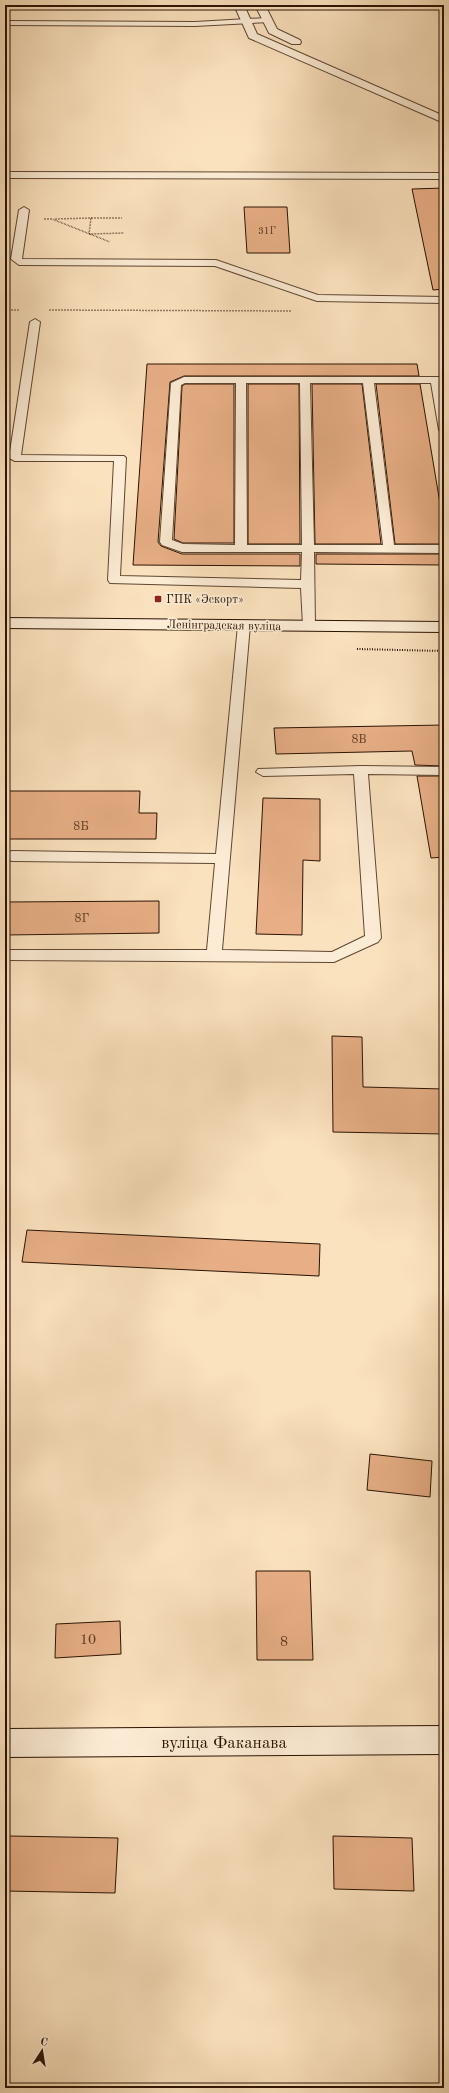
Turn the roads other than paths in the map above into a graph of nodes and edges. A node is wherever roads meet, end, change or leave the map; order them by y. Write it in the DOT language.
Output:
graph roads {
  1 [pos="239,5"];
  2 [pos="260,5"];
  3 [pos="267,20"];
  4 [pos="246,21"];
  5 [pos="5,23"];
  6 [pos="336,60"];
  7 [pos="444,120"];
  8 [pos="5,175"];
  9 [pos="444,176"];
  10 [pos="24,214"];
  11 [pos="444,300"];
  12 [pos="35,322"];
  13 [pos="241,380"];
  14 [pos="305,380"];
  15 [pos="368,380"];
  16 [pos="440,380"];
  17 [pos="444,430"];
  18 [pos="241,548"];
  19 [pos="308,548"];
  20 [pos="389,549"];
  21 [pos="444,549"];
  22 [pos="307,584"];
  23 [pos="5,623"];
  24 [pos="244,626"];
  25 [pos="309,626"];
  26 [pos="444,627"];
  27 [pos="360,770"];
  28 [pos="444,771"];
  29 [pos="263,772"];
  30 [pos="12,856"];
  31 [pos="223,859"];
  32 [pos="5,956"];
  33 [pos="214,956"];
  34 [pos="444,1740"];
  35 [pos="5,1743"];
  1 -- 4 [label="street"];
  2 -- 3 [label="street"];
  3 -- 4 [label="lane"];
  3 -- 6 [label="street"];
  4 -- 5 [label="lane"];
  4 -- 7 [label="street"];
  8 -- 9 [label="lane"];
  10 -- 11 [label="lane"];
  12 -- 22 [label="lane"];
  13 -- 14 [label="lane"];
  13 -- 18 [label="lane"];
  13 -- 18 [label="lane"];
  14 -- 15 [label="lane"];
  14 -- 19 [label="lane"];
  15 -- 16 [label="lane"];
  15 -- 20 [label="lane"];
  16 -- 17 [label="lane"];
  18 -- 19 [label="lane"];
  19 -- 20 [label="lane"];
  19 -- 22 [label="lane"];
  20 -- 21 [label="lane"];
  22 -- 25 [label="lane"];
  23 -- 24 [label="street, Ленінградская вуліца"];
  24 -- 25 [label="street, Ленінградская вуліца"];
  24 -- 31 [label="lane"];
  25 -- 26 [label="street, Ленінградская вуліца"];
  27 -- 28 [label="lane"];
  27 -- 29 [label="lane"];
  27 -- 33 [label="lane"];
  30 -- 31 [label="lane"];
  31 -- 33 [label="lane"];
  32 -- 33 [label="lane"];
  34 -- 35 [label="street, вуліца Факанава"];
}
